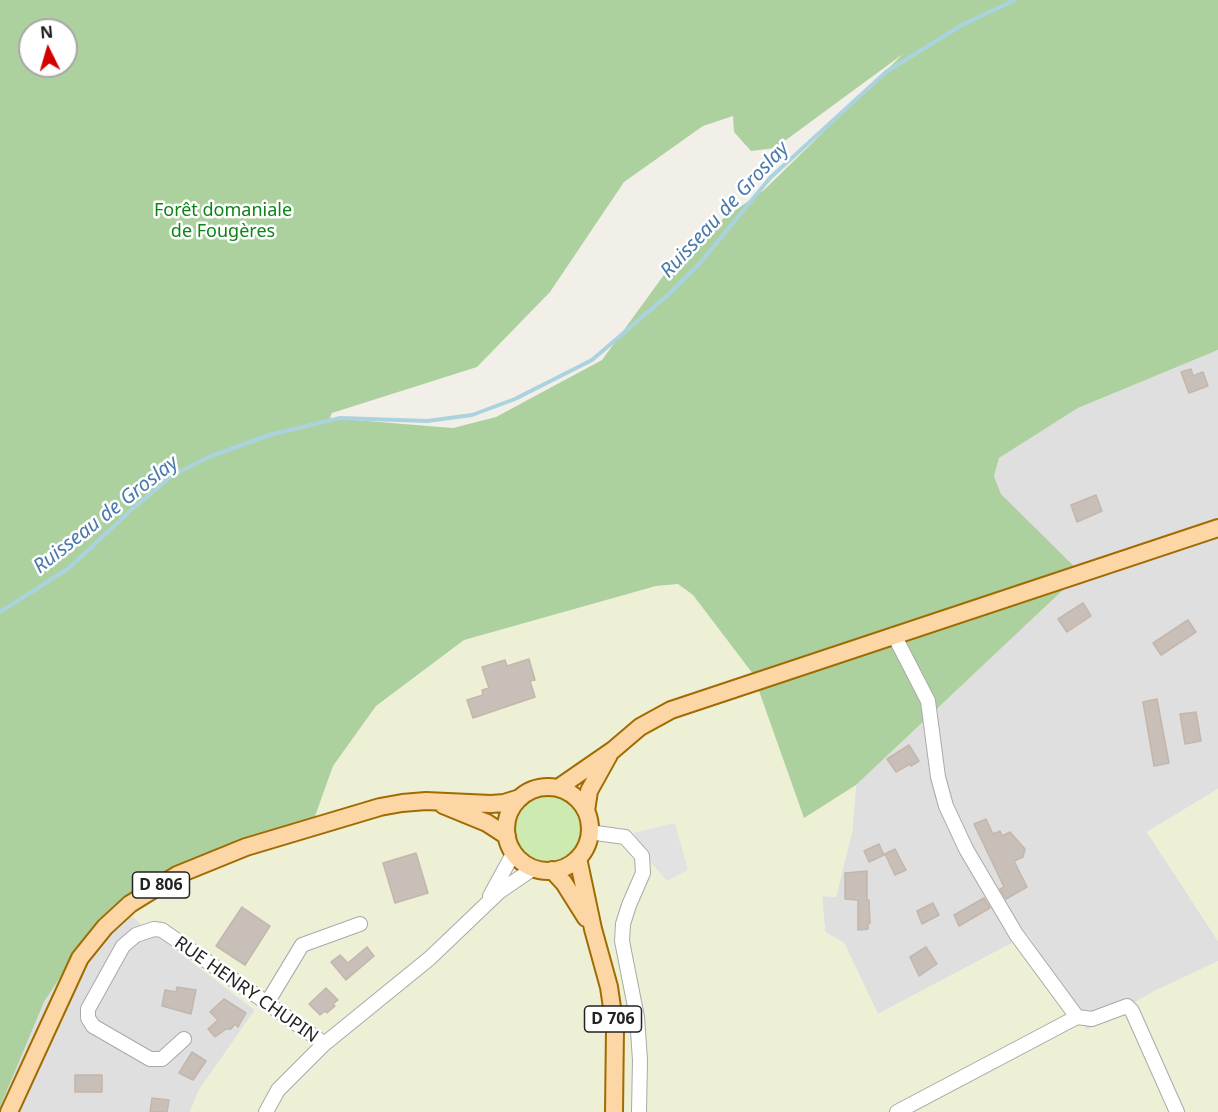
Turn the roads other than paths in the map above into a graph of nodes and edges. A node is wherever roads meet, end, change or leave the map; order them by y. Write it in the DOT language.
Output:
graph roads {
  1 [pos="1218,528"];
  2 [pos="894,635"];
  3 [pos="613,750"];
  4 [pos="558,788"];
  5 [pos="519,798"];
  6 [pos="437,802"];
  7 [pos="586,811"];
  8 [pos="589,832"];
  9 [pos="507,836"];
  10 [pos="513,852"];
  11 [pos="578,858"];
  12 [pos="534,868"];
  13 [pos="552,870"];
  14 [pos="484,905"];
  15 [pos="360,924"];
  16 [pos="592,929"];
  17 [pos="267,1003"];
  18 [pos="1077,1017"];
  19 [pos="184,1039"];
  20 [pos="323,1045"];
  21 [pos="9,1112"];
  22 [pos="266,1112"];
  23 [pos="614,1112"];
  24 [pos="639,1112"];
  25 [pos="897,1112"];
  26 [pos="1177,1112"];
  1 -- 2 [label="main road"];
  2 -- 3 [label="main road"];
  2 -- 18 [label="street"];
  3 -- 4 [label="main road"];
  3 -- 7 [label="main road"];
  4 -- 5 [label="main road"];
  4 -- 7 [label="main road"];
  5 -- 6 [label="main road, D 806"];
  5 -- 9 [label="main road"];
  6 -- 9 [label="main road, D 806"];
  6 -- 21 [label="main road, D 806"];
  7 -- 8 [label="main road"];
  8 -- 11 [label="main road"];
  8 -- 24 [label="street"];
  9 -- 10 [label="main road"];
  10 -- 12 [label="main road"];
  10 -- 14 [label="street"];
  11 -- 13 [label="main road"];
  11 -- 16 [label="main road, D 706"];
  12 -- 13 [label="main road"];
  12 -- 14 [label="street"];
  13 -- 16 [label="main road, D 706"];
  14 -- 20 [label="street, RUE HENRY CHUPIN"];
  15 -- 17 [label="street"];
  16 -- 23 [label="main road, D 706"];
  17 -- 19 [label="street, RUE HENRY CHUPIN"];
  17 -- 20 [label="street, RUE HENRY CHUPIN"];
  18 -- 25 [label="street"];
  18 -- 26 [label="street"];
  20 -- 22 [label="street"];
}
